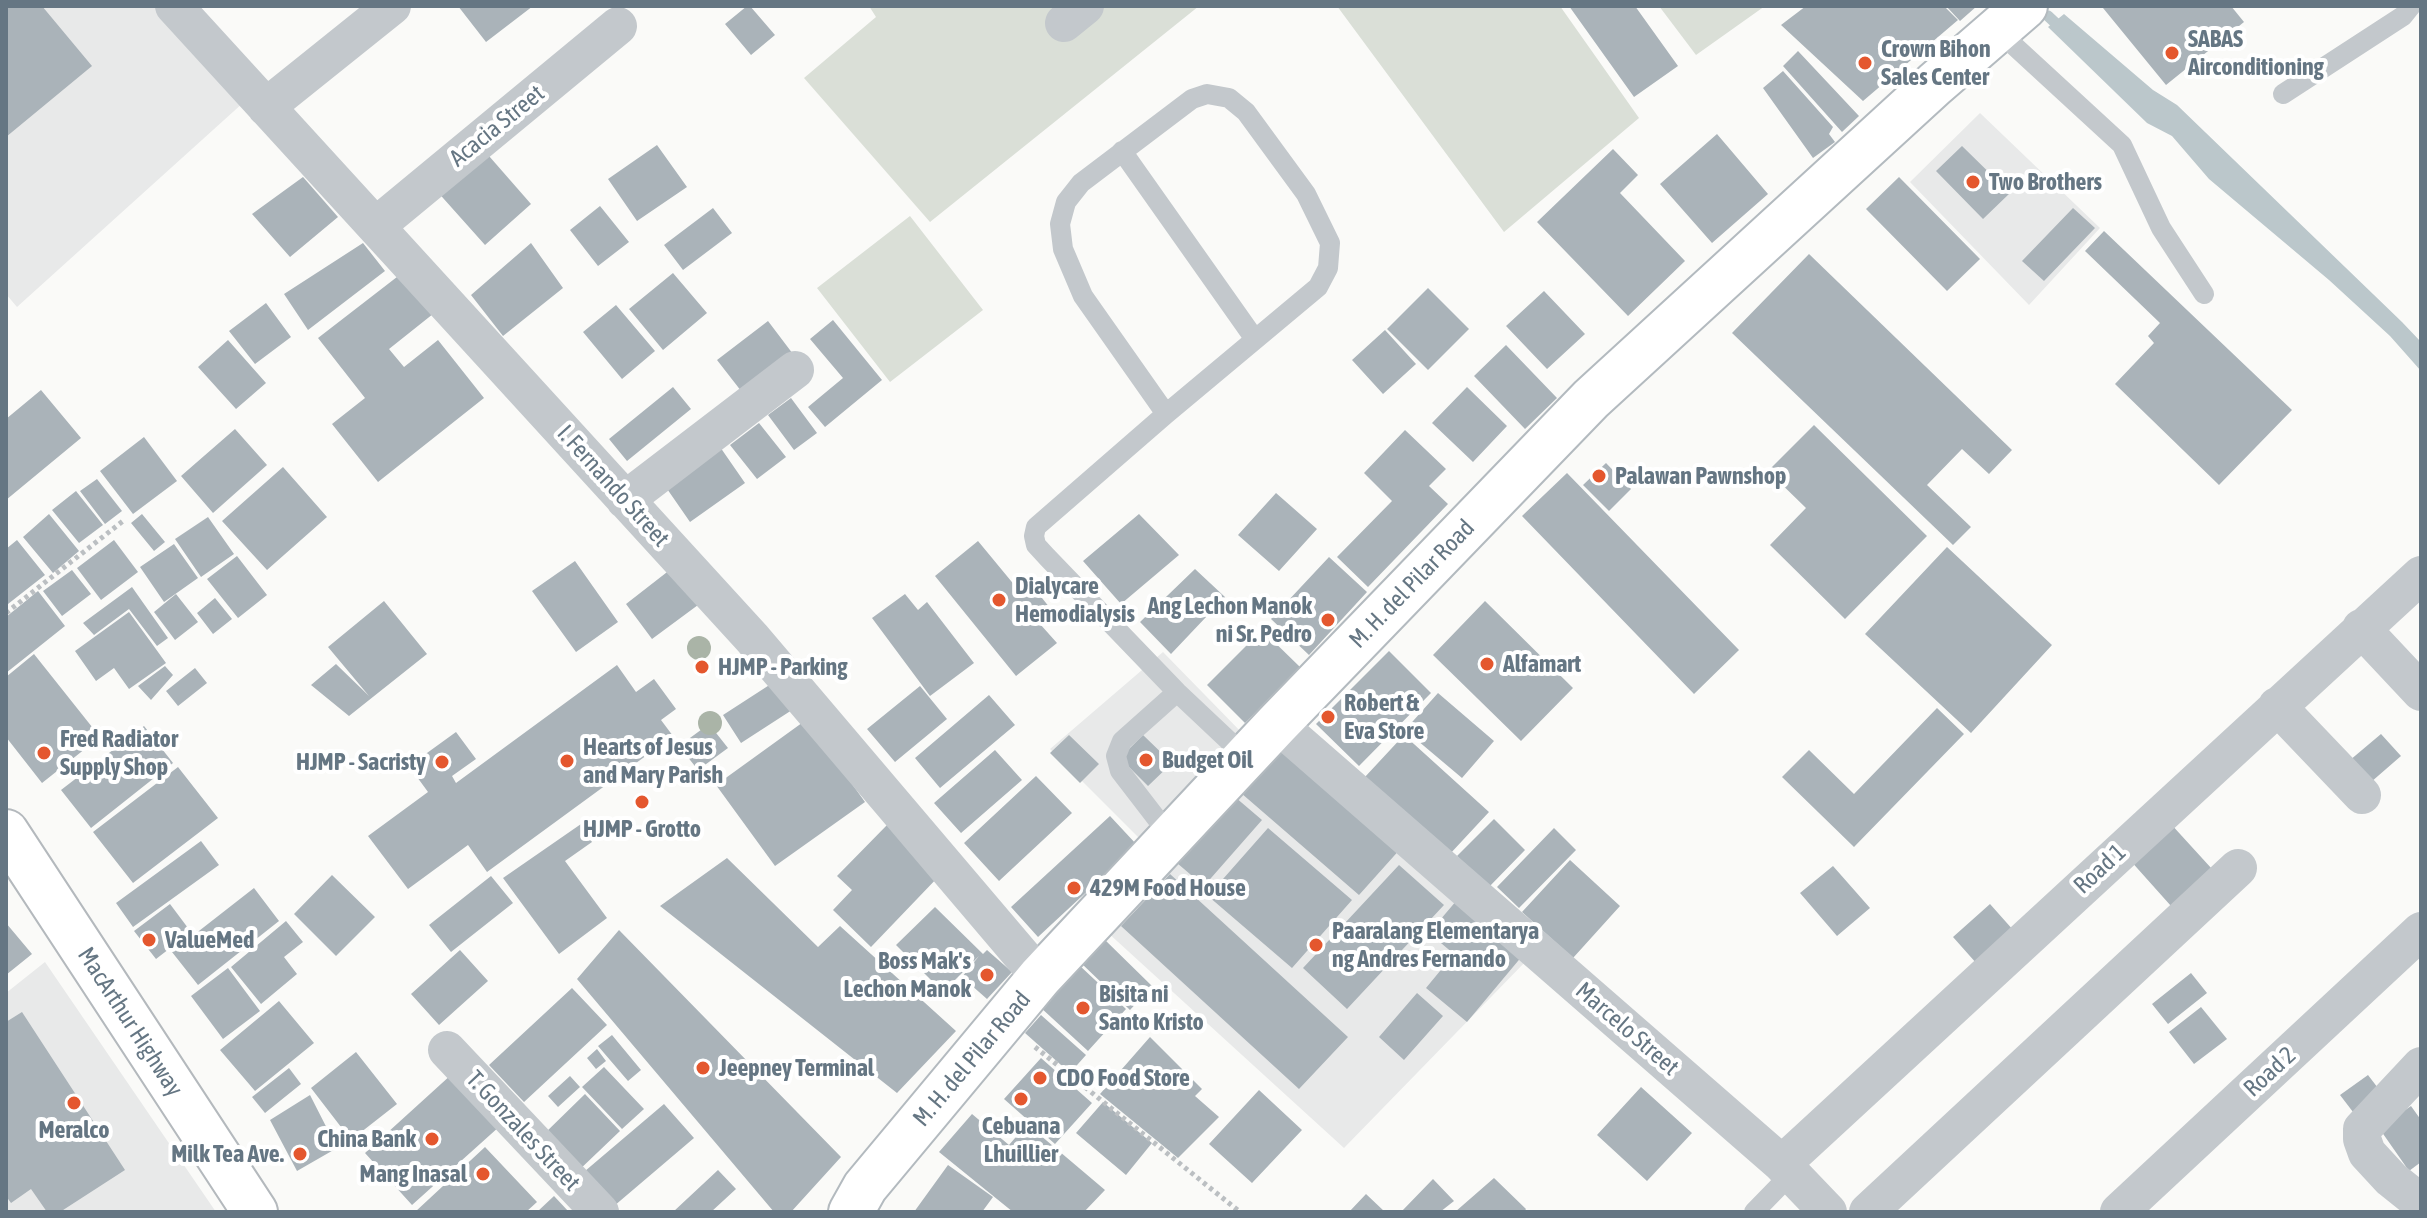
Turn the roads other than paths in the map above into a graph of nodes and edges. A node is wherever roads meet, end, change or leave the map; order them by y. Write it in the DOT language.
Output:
graph roads {
  1 [pos="174,6"];
  2 [pos="392,6"];
  3 [pos="2411,6"];
  4 [pos="2011,18"];
  5 [pos="618,26"];
  6 [pos="2283,94"];
  7 [pos="266,107"];
  8 [pos="1122,151"];
  9 [pos="376,226"];
  10 [pos="2204,294"];
  11 [pos="1254,338"];
  12 [pos="795,370"];
  13 [pos="1166,414"];
  14 [pos="625,500"];
  15 [pos="2421,575"];
  16 [pos="2361,628"];
  17 [pos="1177,692"];
  18 [pos="2421,692"];
  19 [pos="2277,706"];
  20 [pos="1277,724"];
  21 [pos="1246,757"];
  22 [pos="2362,795"];
  23 [pos="6,832"];
  24 [pos="1170,836"];
  25 [pos="2238,868"];
  26 [pos="2421,931"];
  27 [pos="1040,977"];
  28 [pos="447,1050"];
  29 [pos="2421,1066"];
  30 [pos="1786,1169"];
  31 [pos="2421,1203"];
  32 [pos="255,1212"];
  33 [pos="600,1212"];
  34 [pos="851,1212"];
  35 [pos="1754,1212"];
  36 [pos="1828,1212"];
  37 [pos="1868,1212"];
  38 [pos="2119,1212"];
  1 -- 7 [label="street, I. Fernando Street"];
  2 -- 7 [label="street"];
  3 -- 6 [label="lane"];
  4 -- 10 [label="lane"];
  4 -- 20 [label="main road, M. H. del Pilar Road"];
  5 -- 9 [label="street, Acacia Street"];
  7 -- 9 [label="street, I. Fernando Street"];
  8 -- 11 [label="lane"];
  8 -- 11 [label="lane"];
  8 -- 13 [label="lane"];
  9 -- 14 [label="street, I. Fernando Street"];
  11 -- 13 [label="lane"];
  12 -- 14 [label="street"];
  13 -- 17 [label="lane"];
  14 -- 27 [label="street, I. Fernando Street"];
  15 -- 16 [label="street, Road 1"];
  16 -- 18 [label="street"];
  16 -- 19 [label="street, Road 1"];
  17 -- 21 [label="lane"];
  17 -- 24 [label="lane"];
  19 -- 22 [label="street"];
  19 -- 30 [label="street, Road 1"];
  20 -- 21 [label="main road, M. H. del Pilar Road"];
  20 -- 30 [label="street, Marcelo Street"];
  21 -- 24 [label="main road, M. H. del Pilar Road"];
  23 -- 32 [label="main road, MacArthur Highway"];
  24 -- 27 [label="main road, M. H. del Pilar Road"];
  25 -- 37 [label="street"];
  26 -- 38 [label="street, Road 2"];
  27 -- 34 [label="main road, M. H. del Pilar Road"];
  28 -- 33 [label="street, T. Gonzales Street"];
  29 -- 31 [label="street"];
  30 -- 35 [label="lane"];
  30 -- 36 [label="street, Marcelo Street"];
}
